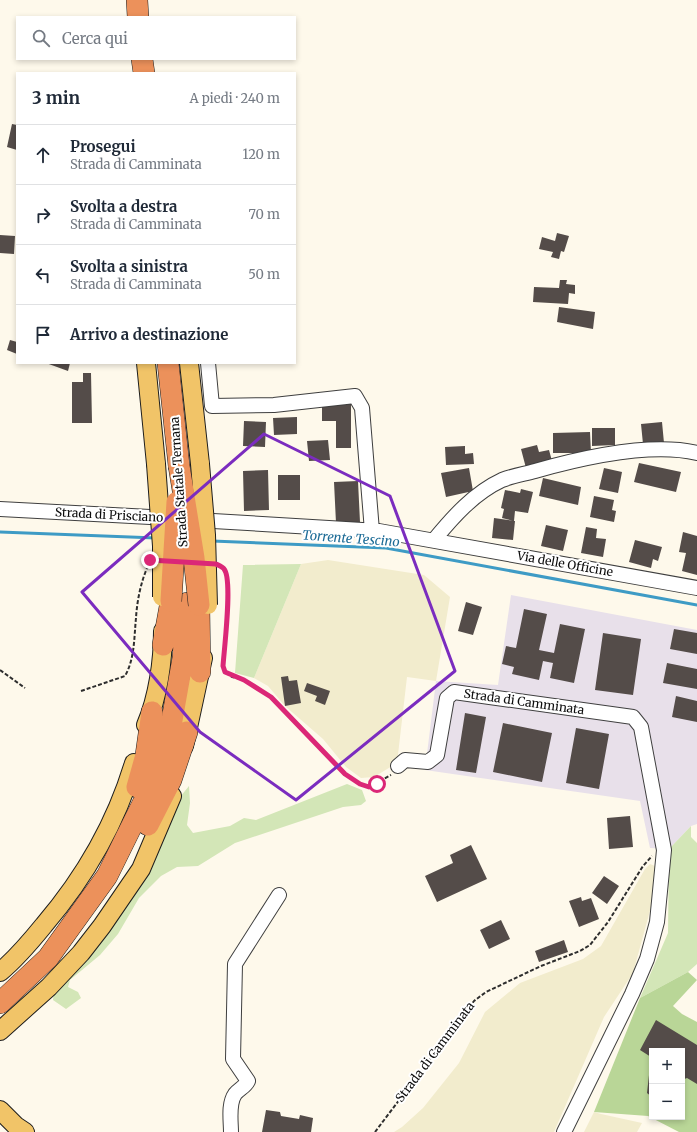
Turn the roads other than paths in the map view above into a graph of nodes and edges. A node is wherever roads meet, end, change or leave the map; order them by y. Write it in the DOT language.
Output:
graph roads {
  1 [pos="137,0"];
  2 [pos="138,16"];
  3 [pos="142,60"];
  4 [pos="144,72"];
  5 [pos="146,364"];
  6 [pos="168,364"];
  7 [pos="189,364"];
  8 [pos="208,364"];
  9 [pos="697,453"];
  10 [pos="0,509"];
  11 [pos="372,531"];
  12 [pos="434,540"];
  13 [pos="697,588"];
  14 [pos="186,602"];
  15 [pos="163,645"];
  16 [pos="200,672"];
  17 [pos="152,712"];
  18 [pos="187,732"];
  19 [pos="398,766"];
  20 [pos="107,876"];
  21 [pos="279,895"];
  22 [pos="0,972"];
  23 [pos="0,1003"];
  24 [pos="0,1031"];
  25 [pos="0,1110"];
  26 [pos="25,1132"];
  27 [pos="231,1132"];
  28 [pos="564,1132"];
  1 -- 2 [label="highway"];
  3 -- 4 [label="highway"];
  5 -- 14 [label="main road, bridge"];
  6 -- 14 [label="highway, Strada Statale Ternana, bridge"];
  7 -- 14 [label="main road, bridge"];
  8 -- 11 [label="street"];
  9 -- 12 [label="street"];
  10 -- 11 [label="street, Strada di Prisciano"];
  11 -- 12 [label="street, Strada di Prisciano"];
  12 -- 13 [label="street, Via delle Officine"];
  14 -- 15 [label="highway"];
  14 -- 16 [label="highway"];
  14 -- 20 [label="highway, Strada Statale Ternana"];
  15 -- 17 [label="main road"];
  16 -- 18 [label="main road"];
  17 -- 20 [label="highway"];
  17 -- 22 [label="main road"];
  18 -- 20 [label="highway"];
  18 -- 24 [label="main road"];
  19 -- 28 [label="street, Strada di Camminata"];
  20 -- 23 [label="highway, Strada Statale Ternana"];
  21 -- 27 [label="street"];
  25 -- 26 [label="main road"];
}
